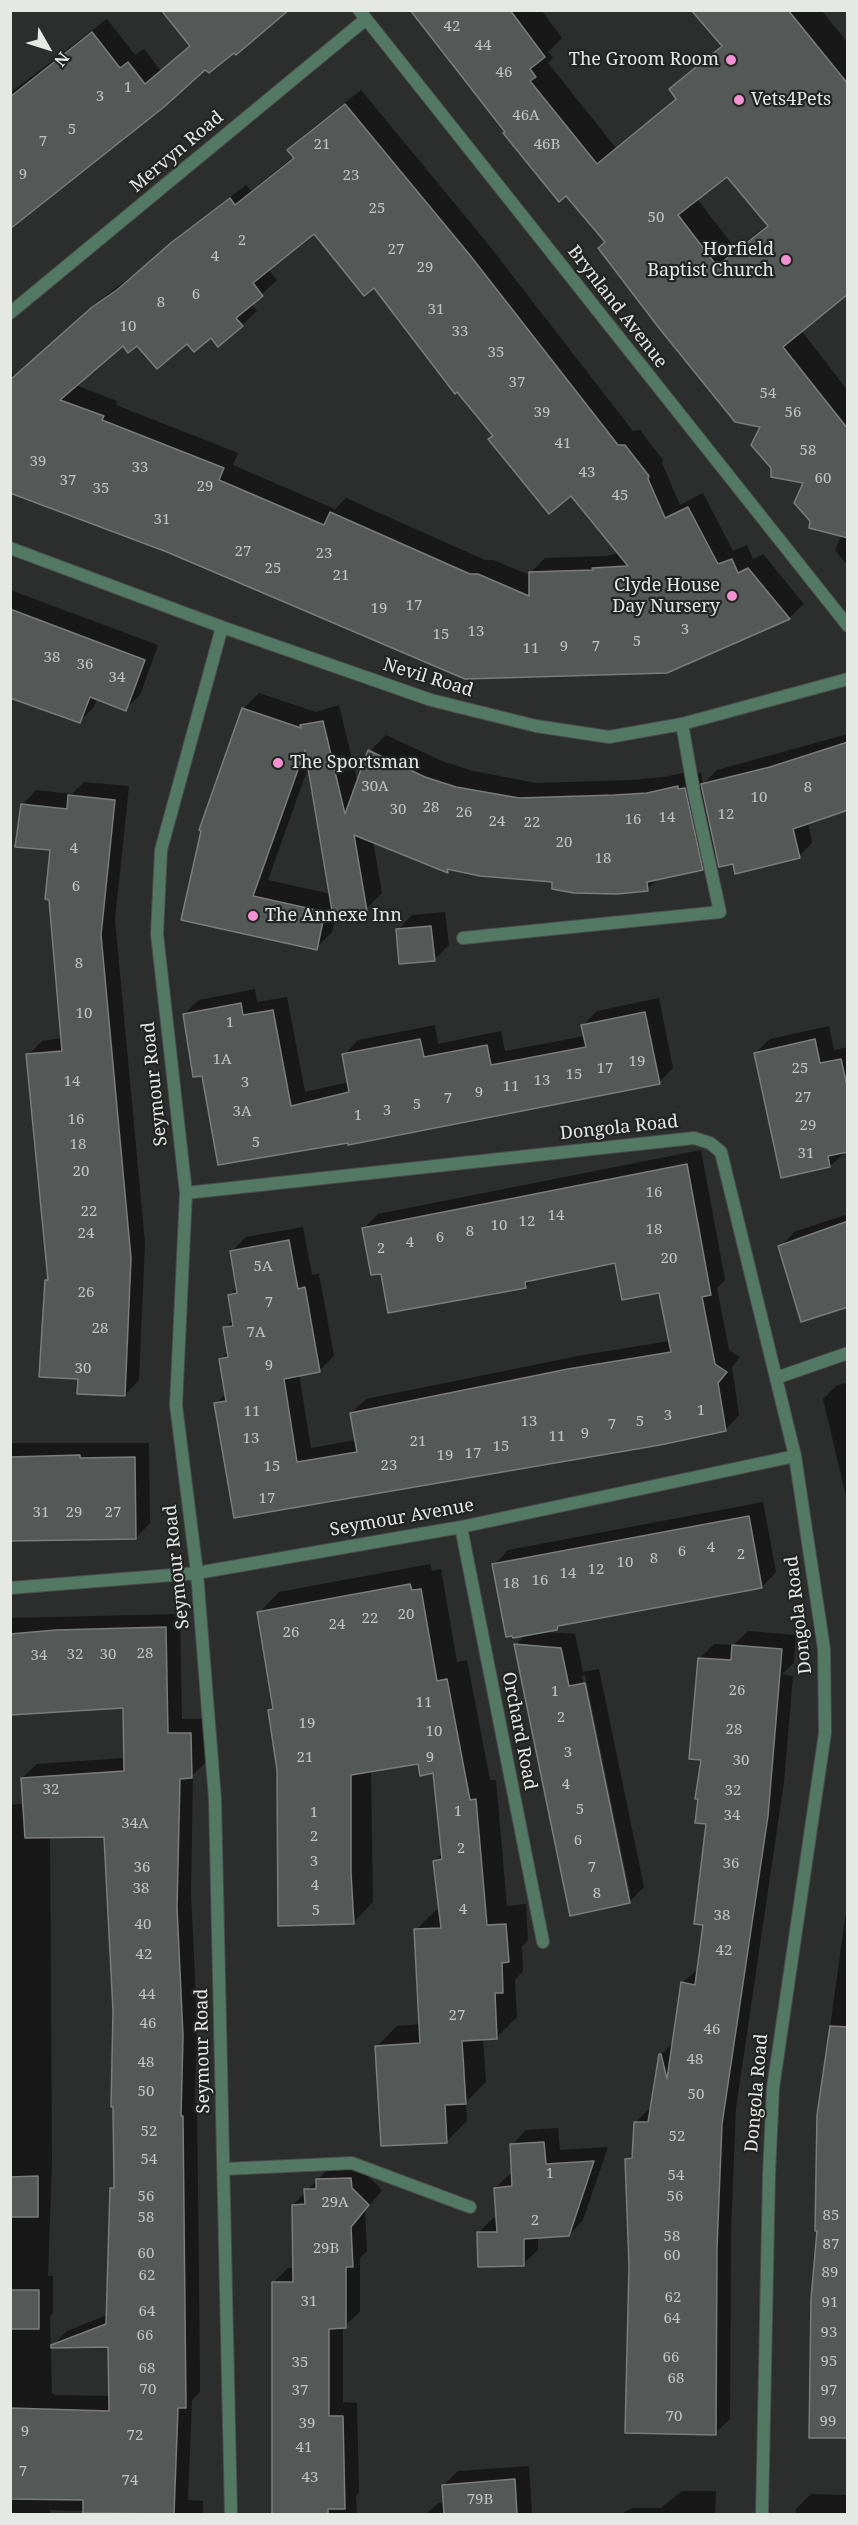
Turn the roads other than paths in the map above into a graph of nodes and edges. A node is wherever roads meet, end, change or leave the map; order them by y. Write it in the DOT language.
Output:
graph roads {
  1 [pos="363,15"];
  2 [pos="10,313"];
  3 [pos="10,548"];
  4 [pos="848,626"];
  5 [pos="222,627"];
  6 [pos="848,679"];
  7 [pos="682,724"];
  8 [pos="463,938"];
  9 [pos="186,1193"];
  10 [pos="848,1353"];
  11 [pos="776,1378"];
  12 [pos="795,1456"];
  13 [pos="461,1527"];
  14 [pos="197,1573"];
  15 [pos="10,1588"];
  16 [pos="543,1942"];
  17 [pos="224,2169"];
  18 [pos="470,2207"];
  19 [pos="231,2514"];
  20 [pos="762,2514"];
  1 -- 2 [label="street, Mervyn Road"];
  1 -- 4 [label="street, Brynland Avenue"];
  3 -- 5 [label="street, Nevil Road"];
  5 -- 7 [label="street, Nevil Road"];
  5 -- 9 [label="street, Seymour Road"];
  6 -- 7 [label="street, Nevil Road"];
  7 -- 8 [label="street"];
  9 -- 11 [label="street, Dongola Road"];
  9 -- 14 [label="street, Seymour Road"];
  10 -- 11 [label="street"];
  11 -- 12 [label="street, Dongola Road"];
  12 -- 13 [label="street, Seymour Avenue"];
  12 -- 20 [label="street, Dongola Road"];
  13 -- 14 [label="street, Seymour Avenue"];
  13 -- 16 [label="street, Orchard Road"];
  14 -- 15 [label="street, Seymour Avenue"];
  14 -- 17 [label="street, Seymour Road"];
  17 -- 18 [label="street"];
  17 -- 19 [label="street, Seymour Road"];
}
